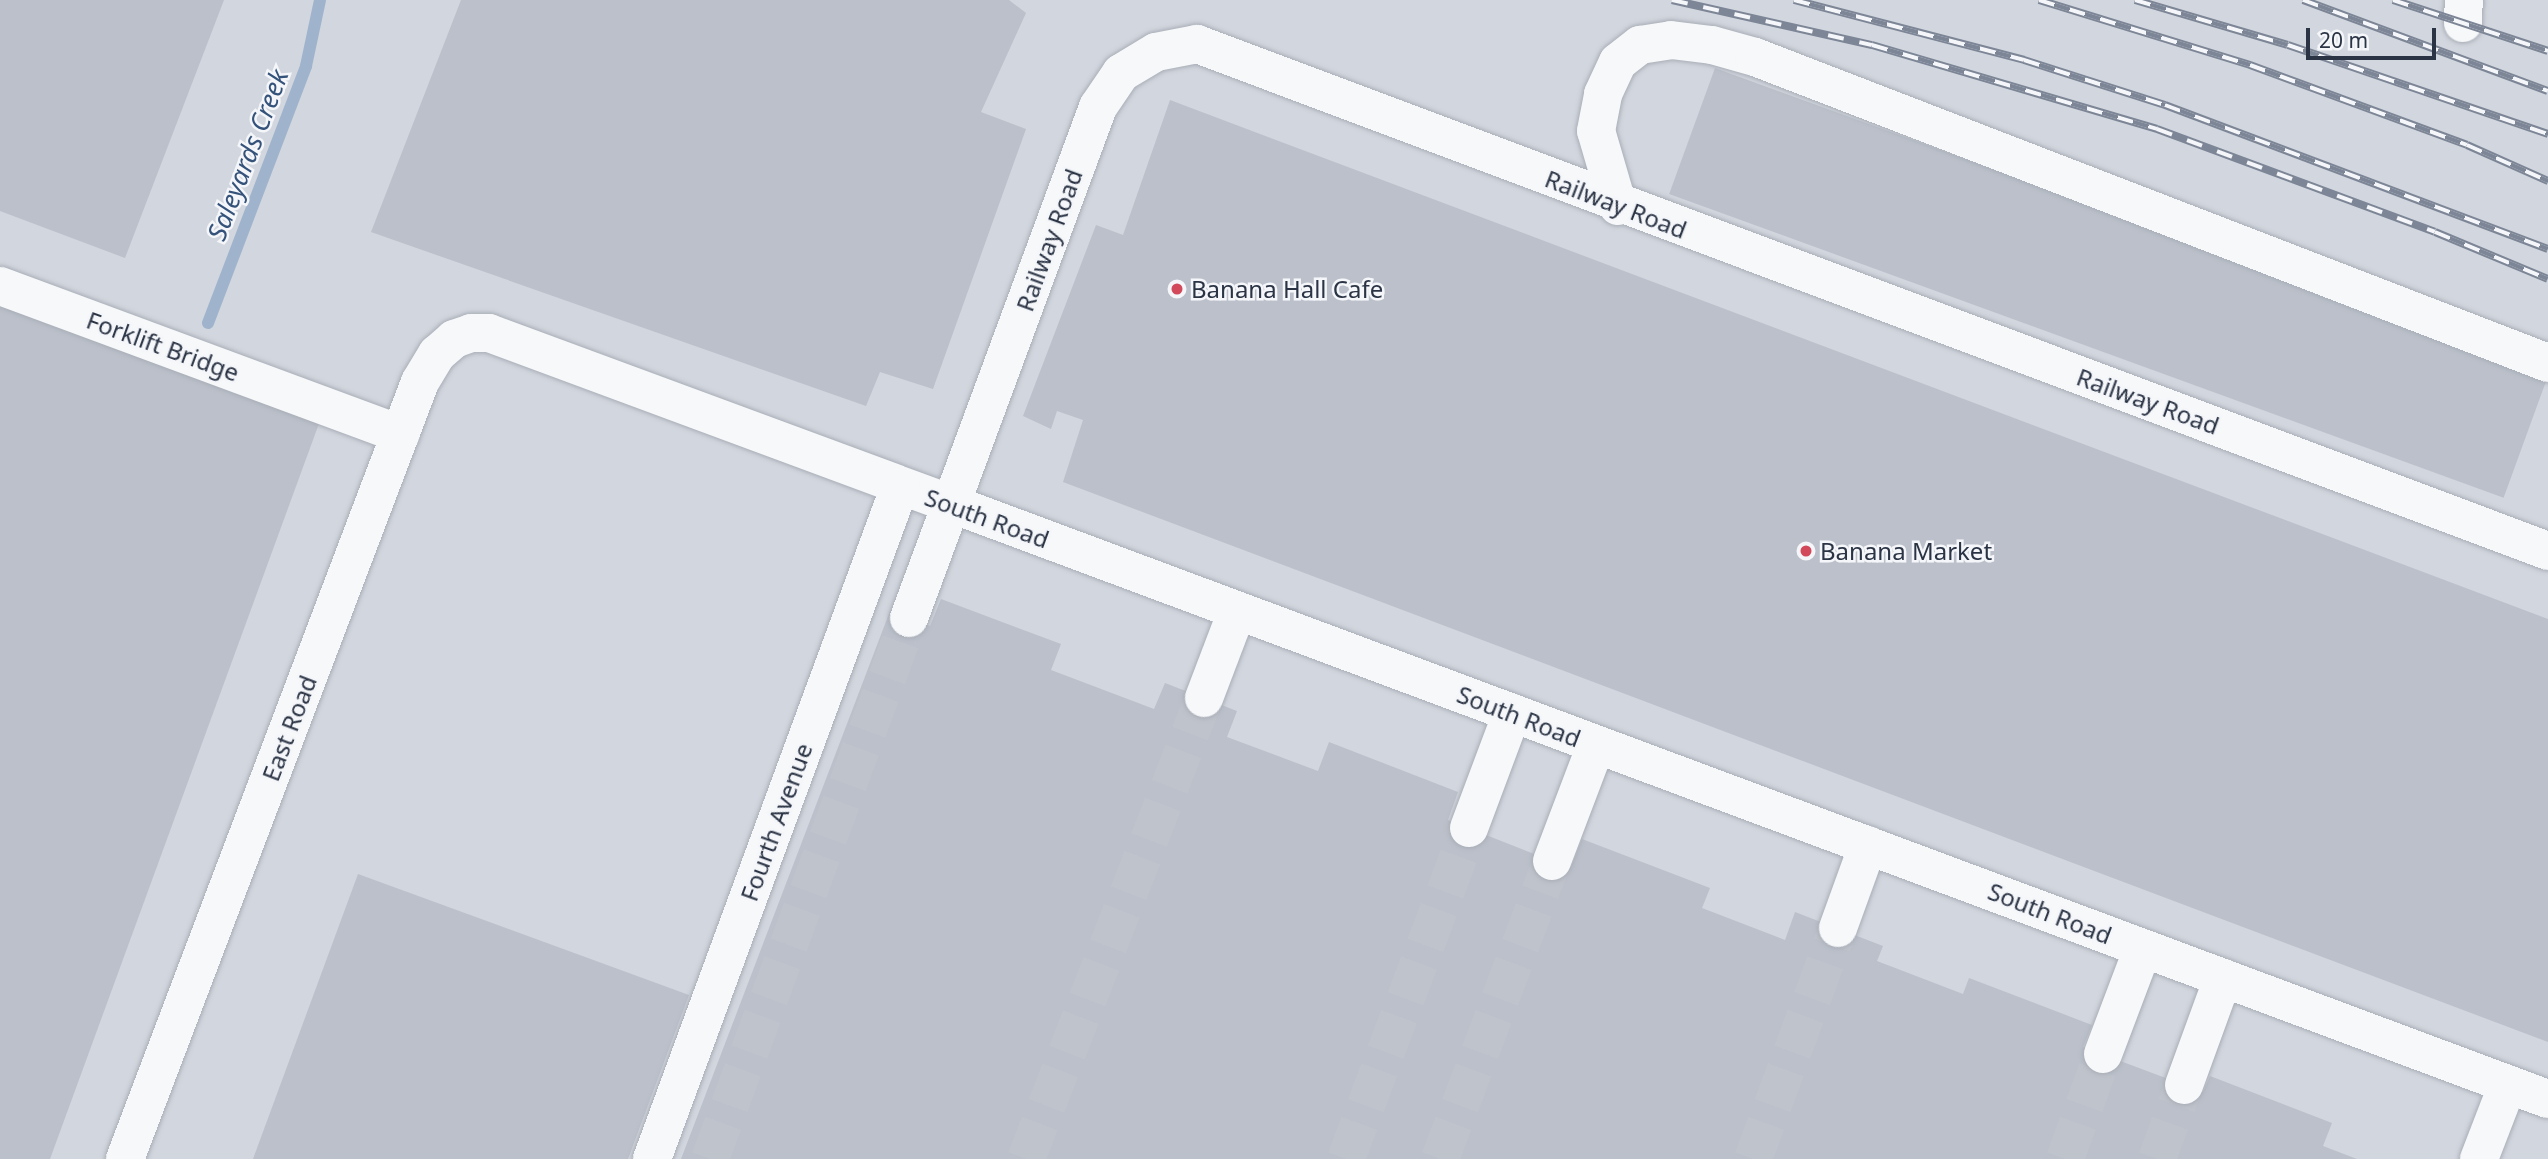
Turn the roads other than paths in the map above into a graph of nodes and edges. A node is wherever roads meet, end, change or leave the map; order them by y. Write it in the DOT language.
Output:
graph roads {
  1 [pos="1618,206"];
  2 [pos="0,286"];
  3 [pos="489,334"];
  4 [pos="2548,363"];
  5 [pos="401,434"];
  6 [pos="900,486"];
  7 [pos="952,503"];
  8 [pos="2548,551"];
  9 [pos="1237,611"];
  10 [pos="909,618"];
  11 [pos="1204,698"];
  12 [pos="1512,713"];
  13 [pos="1595,745"];
  14 [pos="1469,828"];
  15 [pos="1868,845"];
  16 [pos="1552,861"];
  17 [pos="1838,928"];
  18 [pos="2143,948"];
  19 [pos="2223,978"];
  20 [pos="2104,1054"];
  21 [pos="2508,1084"];
  22 [pos="2184,1085"];
  23 [pos="2548,1099"];
  24 [pos="125,1159"];
  25 [pos="652,1159"];
  26 [pos="2480,1159"];
  1 -- 4 [label="lane"];
  1 -- 7 [label="lane, Railway Road"];
  1 -- 8 [label="lane, Railway Road"];
  2 -- 5 [label="lane, Forklift Bridge"];
  3 -- 5 [label="lane, East Road"];
  3 -- 6 [label="lane, South Road"];
  5 -- 24 [label="lane, East Road"];
  6 -- 7 [label="lane, South Road"];
  6 -- 25 [label="lane, Fourth Avenue"];
  7 -- 9 [label="lane, South Road"];
  7 -- 10 [label="lane"];
  9 -- 11 [label="lane"];
  9 -- 12 [label="lane, South Road"];
  12 -- 13 [label="lane, South Road"];
  12 -- 14 [label="lane"];
  13 -- 15 [label="lane, South Road"];
  13 -- 16 [label="lane"];
  15 -- 17 [label="lane"];
  15 -- 18 [label="lane, South Road"];
  18 -- 19 [label="lane, South Road"];
  18 -- 20 [label="lane"];
  19 -- 21 [label="lane, South Road"];
  19 -- 22 [label="lane"];
  21 -- 23 [label="lane, South Road"];
  21 -- 26 [label="lane"];
}
